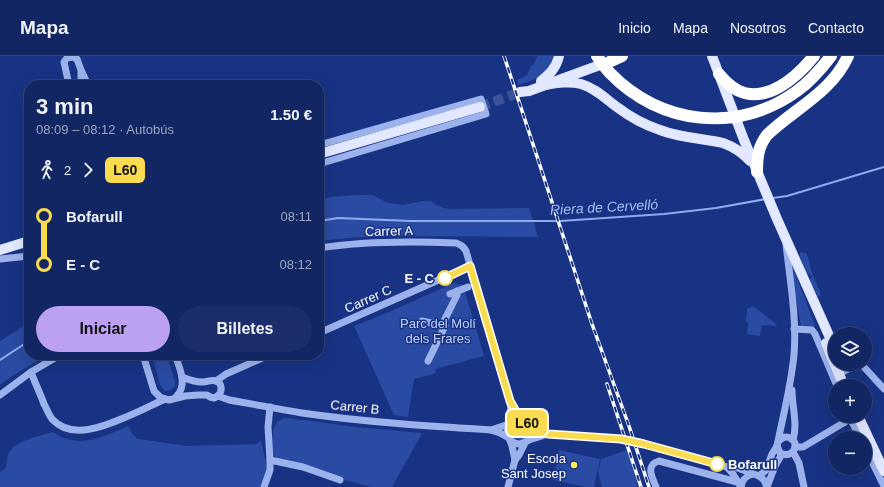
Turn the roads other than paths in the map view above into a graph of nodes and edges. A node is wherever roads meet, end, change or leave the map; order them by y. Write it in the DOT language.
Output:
graph roads {
  1 [pos="559,56"];
  2 [pos="597,56"];
  3 [pos="622,56"];
  4 [pos="712,56"];
  5 [pos="814,56"];
  6 [pos="831,56"];
  7 [pos="848,56"];
  8 [pos="608,63"];
  9 [pos="80,70"];
  10 [pos="67,74"];
  11 [pos="719,74"];
  12 [pos="68,80"];
  13 [pos="72,80"];
  14 [pos="81,80"];
  15 [pos="85,80"];
  16 [pos="543,83"];
  17 [pos="480,107"];
  18 [pos="324,153"];
  19 [pos="324,154"];
  20 [pos="324,154"];
  21 [pos="758,172"];
  22 [pos="785,238"];
  23 [pos="24,243"];
  24 [pos="324,247"];
  25 [pos="0,250"];
  26 [pos="24,257"];
  27 [pos="0,259"];
  28 [pos="470,266"];
  29 [pos="468,287"];
  30 [pos="457,291"];
  31 [pos="450,294"];
  32 [pos="422,321"];
  33 [pos="442,325"];
  34 [pos="794,329"];
  35 [pos="324,331"];
  36 [pos="828,336"];
  37 [pos="51,360"];
  38 [pos="145,360"];
  39 [pos="177,360"];
  40 [pos="258,360"];
  41 [pos="428,361"];
  42 [pos="868,371"];
  43 [pos="31,372"];
  44 [pos="792,374"];
  45 [pos="182,377"];
  46 [pos="834,379"];
  47 [pos="216,381"];
  48 [pos="207,382"];
  49 [pos="884,389"];
  50 [pos="0,395"];
  51 [pos="207,395"];
  52 [pos="218,396"];
  53 [pos="176,397"];
  54 [pos="165,399"];
  55 [pos="510,401"];
  56 [pos="270,407"];
  57 [pos="527,423"];
  58 [pos="842,423"];
  59 [pos="856,423"];
  60 [pos="867,423"];
  61 [pos="509,424"];
  62 [pos="491,430"];
  63 [pos="548,434"];
  64 [pos="510,440"];
  65 [pos="527,442"];
  66 [pos="778,444"];
  67 [pos="794,446"];
  68 [pos="782,454"];
  69 [pos="884,459"];
  70 [pos="270,460"];
  71 [pos="515,460"];
  72 [pos="872,462"];
  73 [pos="727,467"];
  74 [pos="884,471"];
  75 [pos="756,475"];
  76 [pos="340,480"];
  77 [pos="739,485"];
  78 [pos="884,486"];
  79 [pos="264,487"];
  80 [pos="508,487"];
  81 [pos="656,487"];
  82 [pos="767,487"];
  83 [pos="804,487"];
  1 -- 16 [label="main road"];
  2 -- 8 [label="highway"];
  3 -- 8 [label="highway"];
  4 -- 11 [label="main road"];
  5 -- 11 [label="highway"];
  6 -- 8 [label="highway"];
  7 -- 21 [label="highway"];
  8 -- 16 [label="main road"];
  9 -- 10 [label="street"];
  9 -- 14 [label="street"];
  9 -- 15 [label="street"];
  10 -- 12 [label="street"];
  10 -- 13 [label="street"];
  11 -- 21 [label="main road"];
  16 -- 21 [label="main road"];
  17 -- 19 [label="main road"];
  18 -- 20 [label="street"];
  21 -- 22 [label="main road"];
  22 -- 34 [label="street"];
  22 -- 36 [label="main road"];
  23 -- 25 [label="main road"];
  24 -- 28 [label="street, Carrer A"];
  26 -- 27 [label="street"];
  28 -- 35 [label="street, Carrer C"];
  28 -- 55 [label="street"];
  29 -- 30 [label="street"];
  30 -- 31 [label="street"];
  30 -- 33 [label="street"];
  32 -- 33 [label="street"];
  33 -- 41 [label="street"];
  34 -- 44 [label="street"];
  34 -- 46 [label="street"];
  37 -- 43 [label="street"];
  38 -- 54 [label="street"];
  39 -- 45 [label="street"];
  40 -- 47 [label="street"];
  42 -- 49 [label="street"];
  43 -- 50 [label="street"];
  43 -- 54 [label="street, Carrer B"];
  44 -- 66 [label="street"];
  44 -- 67 [label="street"];
  45 -- 48 [label="street"];
  45 -- 53 [label="street"];
  47 -- 48 [label="street"];
  47 -- 52 [label="street"];
  48 -- 51 [label="street"];
  51 -- 52 [label="street, Carrer B"];
  51 -- 53 [label="street, Carrer B"];
  52 -- 56 [label="street, Carrer B"];
  53 -- 54 [label="street, Carrer B"];
  55 -- 57 [label="street"];
  55 -- 61 [label="street"];
  56 -- 62 [label="street, Carrer B"];
  56 -- 70 [label="street"];
  57 -- 61 [label="street"];
  57 -- 63 [label="street"];
  57 -- 65 [label="street"];
  58 -- 67 [label="street"];
  59 -- 74 [label="main road"];
  60 -- 69 [label="main road"];
  61 -- 62 [label="street, Carrer B"];
  61 -- 64 [label="street"];
  62 -- 64 [label="street, Carrer B"];
  63 -- 65 [label="street"];
  63 -- 73 [label="street"];
  64 -- 65 [label="street"];
  64 -- 71 [label="street"];
  65 -- 71 [label="street"];
  66 -- 67 [label="street"];
  66 -- 68 [label="street"];
  66 -- 75 [label="street"];
  67 -- 68 [label="street"];
  67 -- 83 [label="street"];
  68 -- 82 [label="street"];
  70 -- 76 [label="street"];
  70 -- 79 [label="street"];
  71 -- 80 [label="street"];
  72 -- 78 [label="street"];
  73 -- 75 [label="street"];
  73 -- 77 [label="street"];
  75 -- 77 [label="street"];
  75 -- 82 [label="street"];
  77 -- 81 [label="street"];
}
